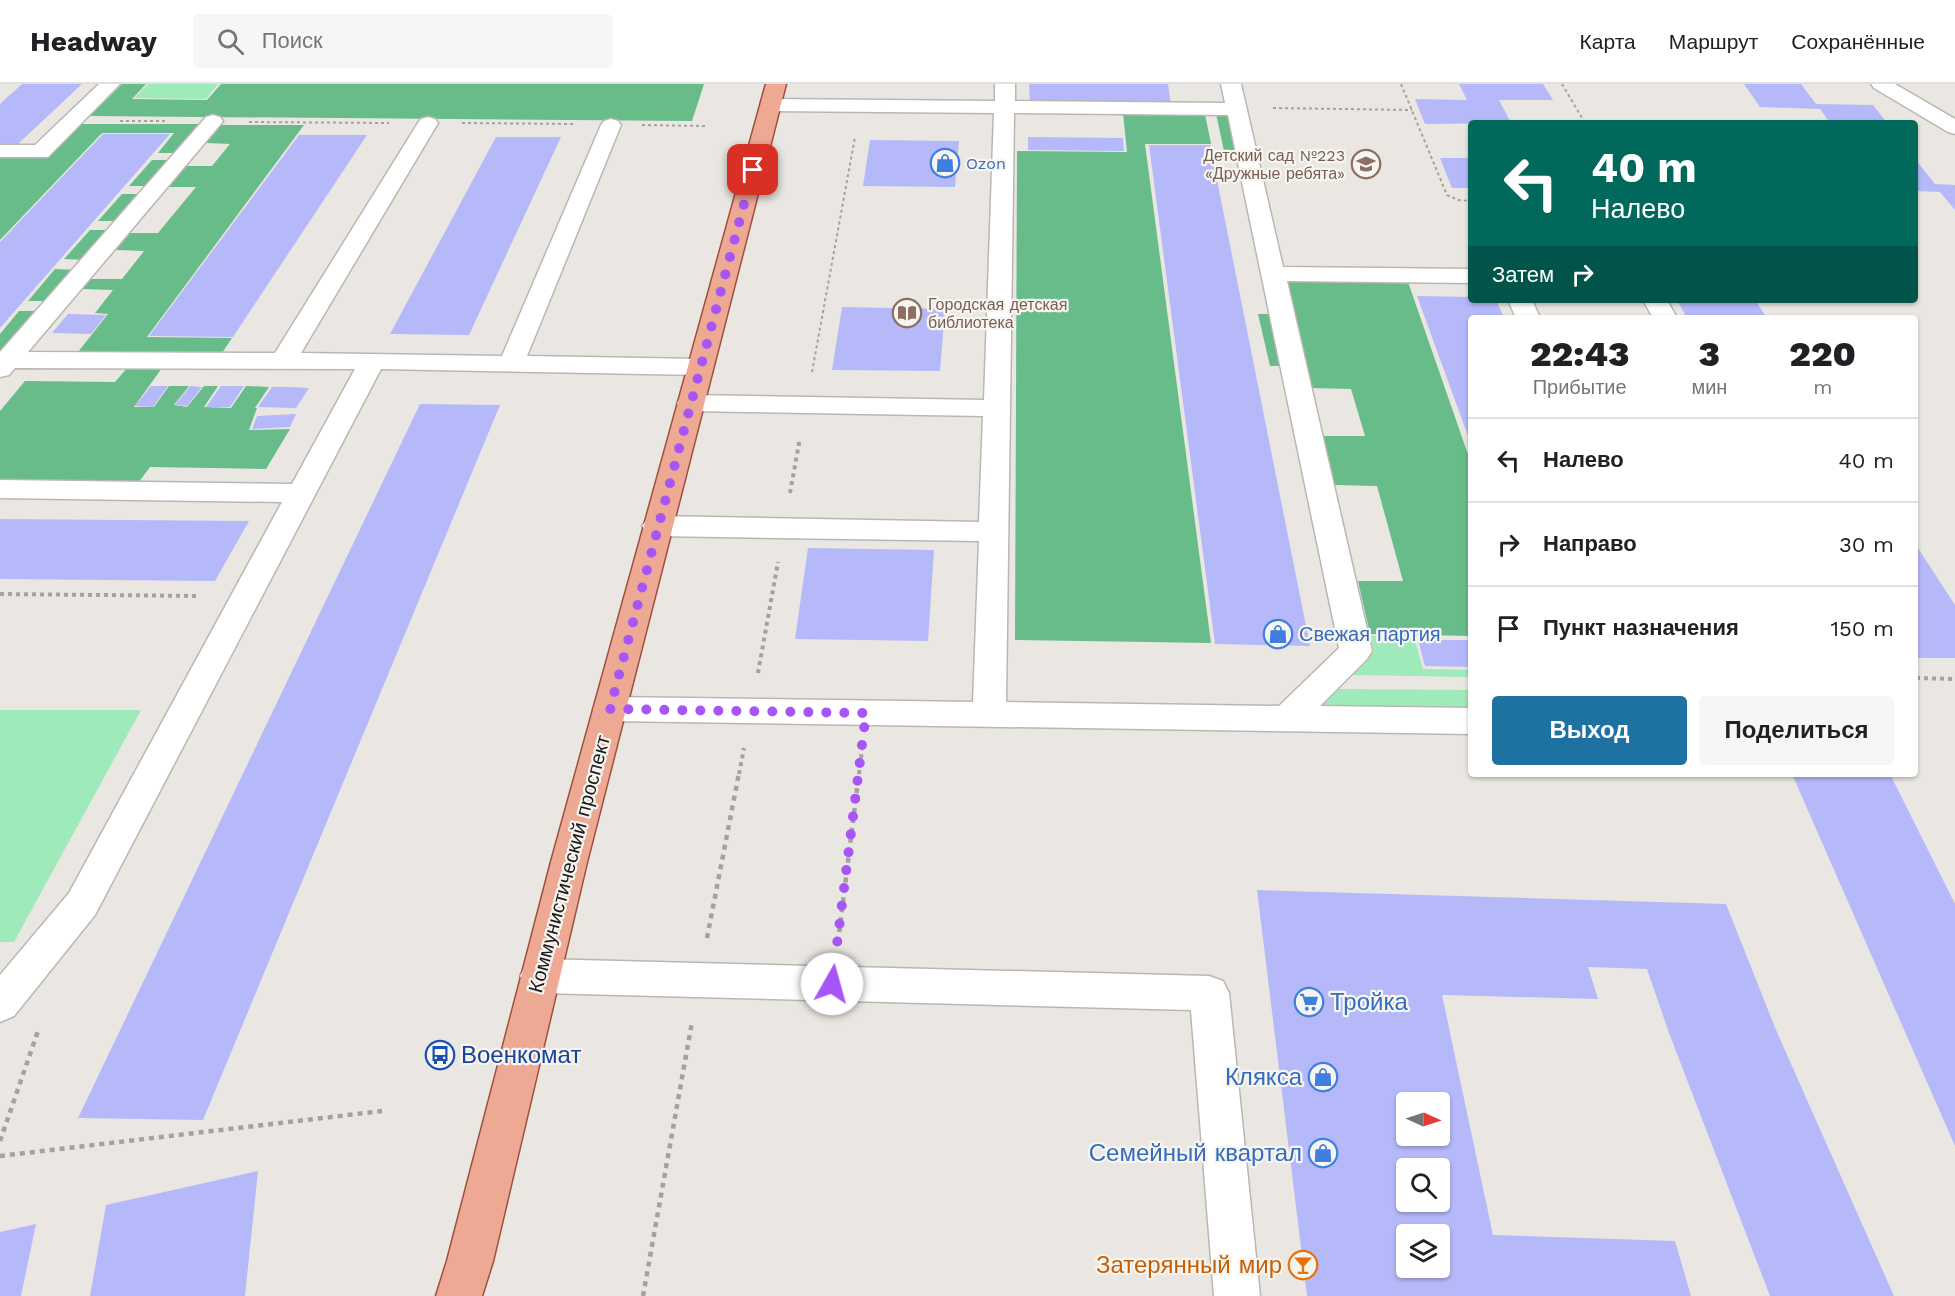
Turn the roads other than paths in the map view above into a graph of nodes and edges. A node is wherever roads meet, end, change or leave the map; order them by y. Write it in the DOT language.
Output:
graph roads {
  1 [pos="110,84"];
  2 [pos="1881,84"];
  3 [pos="1903,84"];
  4 [pos="773,94"];
  5 [pos="1005,95"];
  6 [pos="1234,96"];
  7 [pos="1924,109"];
  8 [pos="213,122"];
  9 [pos="428,123"];
  10 [pos="611,125"];
  11 [pos="1955,129"];
  12 [pos="0,151"];
  13 [pos="1273,274"];
  14 [pos="1468,276"];
  15 [pos="283,361"];
  16 [pos="372,361"];
  17 [pos="3,363"];
  18 [pos="511,364"];
  19 [pos="700,367"];
  20 [pos="690,403"];
  21 [pos="996,408"];
  22 [pos="0,489"];
  23 [pos="302,493"];
  24 [pos="657,526"];
  25 [pos="992,532"];
  26 [pos="610,709"];
  27 [pos="990,716"];
  28 [pos="1286,719"];
  29 [pos="1468,721"];
  30 [pos="540,976"];
  31 [pos="0,1005"];
  32 [pos="459,1296"];
  33 [pos="1237,1296"];
  1 -- 12 [label="lane"];
  2 -- 7 [label="lane"];
  3 -- 7 [label="lane"];
  4 -- 5 [label="lane"];
  4 -- 19 [label="main road, Коммунистический проспект"];
  5 -- 6 [label="lane"];
  5 -- 21 [label="lane"];
  6 -- 13 [label="lane"];
  7 -- 11 [label="lane"];
  8 -- 17 [label="lane"];
  9 -- 15 [label="lane"];
  10 -- 18 [label="lane"];
  13 -- 14 [label="lane"];
  13 -- 28 [label="lane"];
  15 -- 16 [label="lane"];
  15 -- 17 [label="lane"];
  16 -- 18 [label="lane"];
  16 -- 23 [label="lane"];
  18 -- 19 [label="lane"];
  19 -- 20 [label="main road, Коммунистический проспект"];
  20 -- 21 [label="lane"];
  20 -- 24 [label="main road, Коммунистический проспект"];
  21 -- 25 [label="lane"];
  22 -- 23 [label="lane"];
  23 -- 31 [label="lane"];
  24 -- 25 [label="lane"];
  24 -- 26 [label="main road, Коммунистический проспект"];
  25 -- 27 [label="lane"];
  26 -- 27 [label="lane"];
  26 -- 30 [label="main road, Коммунистический проспект"];
  27 -- 28 [label="lane"];
  28 -- 29 [label="lane"];
  30 -- 32 [label="main road, Коммунистический проспект"];
  30 -- 33 [label="lane"];
}
